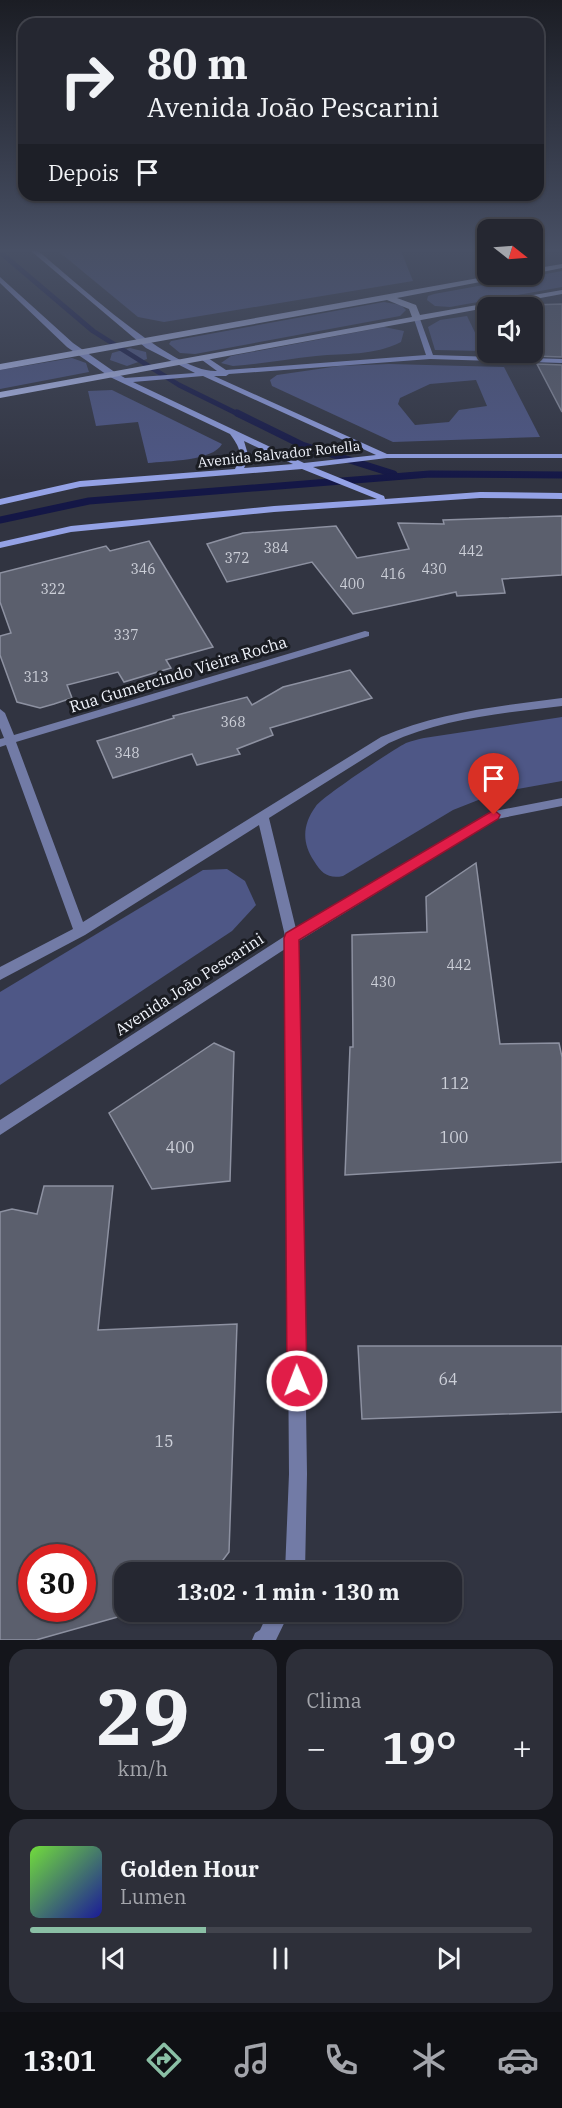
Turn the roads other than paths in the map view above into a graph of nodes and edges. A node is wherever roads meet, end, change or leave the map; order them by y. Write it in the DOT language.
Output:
graph roads {
  1 [pos="51,328"];
  2 [pos="127,328"];
  3 [pos="225,328"];
  4 [pos="371,328"];
  5 [pos="420,328"];
  6 [pos="145,342"];
  7 [pos="82,353"];
  8 [pos="430,357"];
  9 [pos="205,358"];
  10 [pos="562,361"];
  11 [pos="180,363"];
  12 [pos="0,367"];
  13 [pos="224,372"];
  14 [pos="204,374"];
  15 [pos="118,377"];
  16 [pos="0,395"];
  17 [pos="255,397"];
  18 [pos="232,430"];
  19 [pos="387,456"];
  20 [pos="562,456"];
  21 [pos="303,466"];
  22 [pos="238,472"];
  23 [pos="562,496"];
  24 [pos="385,500"];
  25 [pos="0,502"];
  26 [pos="0,545"];
  27 [pos="364,634"];
  28 [pos="562,702"];
  29 [pos="0,713"];
  30 [pos="5,742"];
  31 [pos="562,801"];
  32 [pos="263,817"];
  33 [pos="80,931"];
  34 [pos="292,938"];
  35 [pos="0,974"];
  36 [pos="0,1128"];
  37 [pos="295,1562"];
  38 [pos="274,1622"];
  39 [pos="262,1640"];
  1 -- 7 [label="main road"];
  2 -- 6 [label="main road"];
  3 -- 6 [label="main road"];
  4 -- 9 [label="main road"];
  5 -- 8 [label="main road"];
  6 -- 7 [label="main road"];
  6 -- 11 [label="main road"];
  7 -- 12 [label="main road"];
  7 -- 15 [label="main road"];
  8 -- 10 [label="main road"];
  8 -- 13 [label="main road"];
  9 -- 11 [label="main road"];
  9 -- 13 [label="main road"];
  11 -- 14 [label="main road"];
  11 -- 15 [label="main road"];
  13 -- 14 [label="main road"];
  13 -- 17 [label="main road"];
  14 -- 15 [label="main road"];
  14 -- 17 [label="main road"];
  15 -- 16 [label="main road"];
  15 -- 18 [label="main road"];
  17 -- 19 [label="main road"];
  18 -- 21 [label="main road"];
  18 -- 22 [label="main road"];
  19 -- 20 [label="main road, Avenida Salvador Rotella"];
  19 -- 21 [label="main road, Avenida Salvador Rotella"];
  21 -- 22 [label="main road, Avenida Salvador Rotella"];
  21 -- 24 [label="main road"];
  22 -- 25 [label="main road, Avenida Salvador Rotella"];
  23 -- 24 [label="main road"];
  24 -- 26 [label="main road"];
  27 -- 30 [label="street, Rua Gumercindo Vieira Rocha"];
  28 -- 32 [label="street"];
  29 -- 30 [label="street"];
  30 -- 33 [label="street"];
  31 -- 34 [label="street, Avenida João Pescarini"];
  32 -- 33 [label="street"];
  32 -- 34 [label="street"];
  33 -- 35 [label="street"];
  34 -- 36 [label="street, Avenida João Pescarini"];
  34 -- 37 [label="street"];
  38 -- 39 [label="street"];
}
